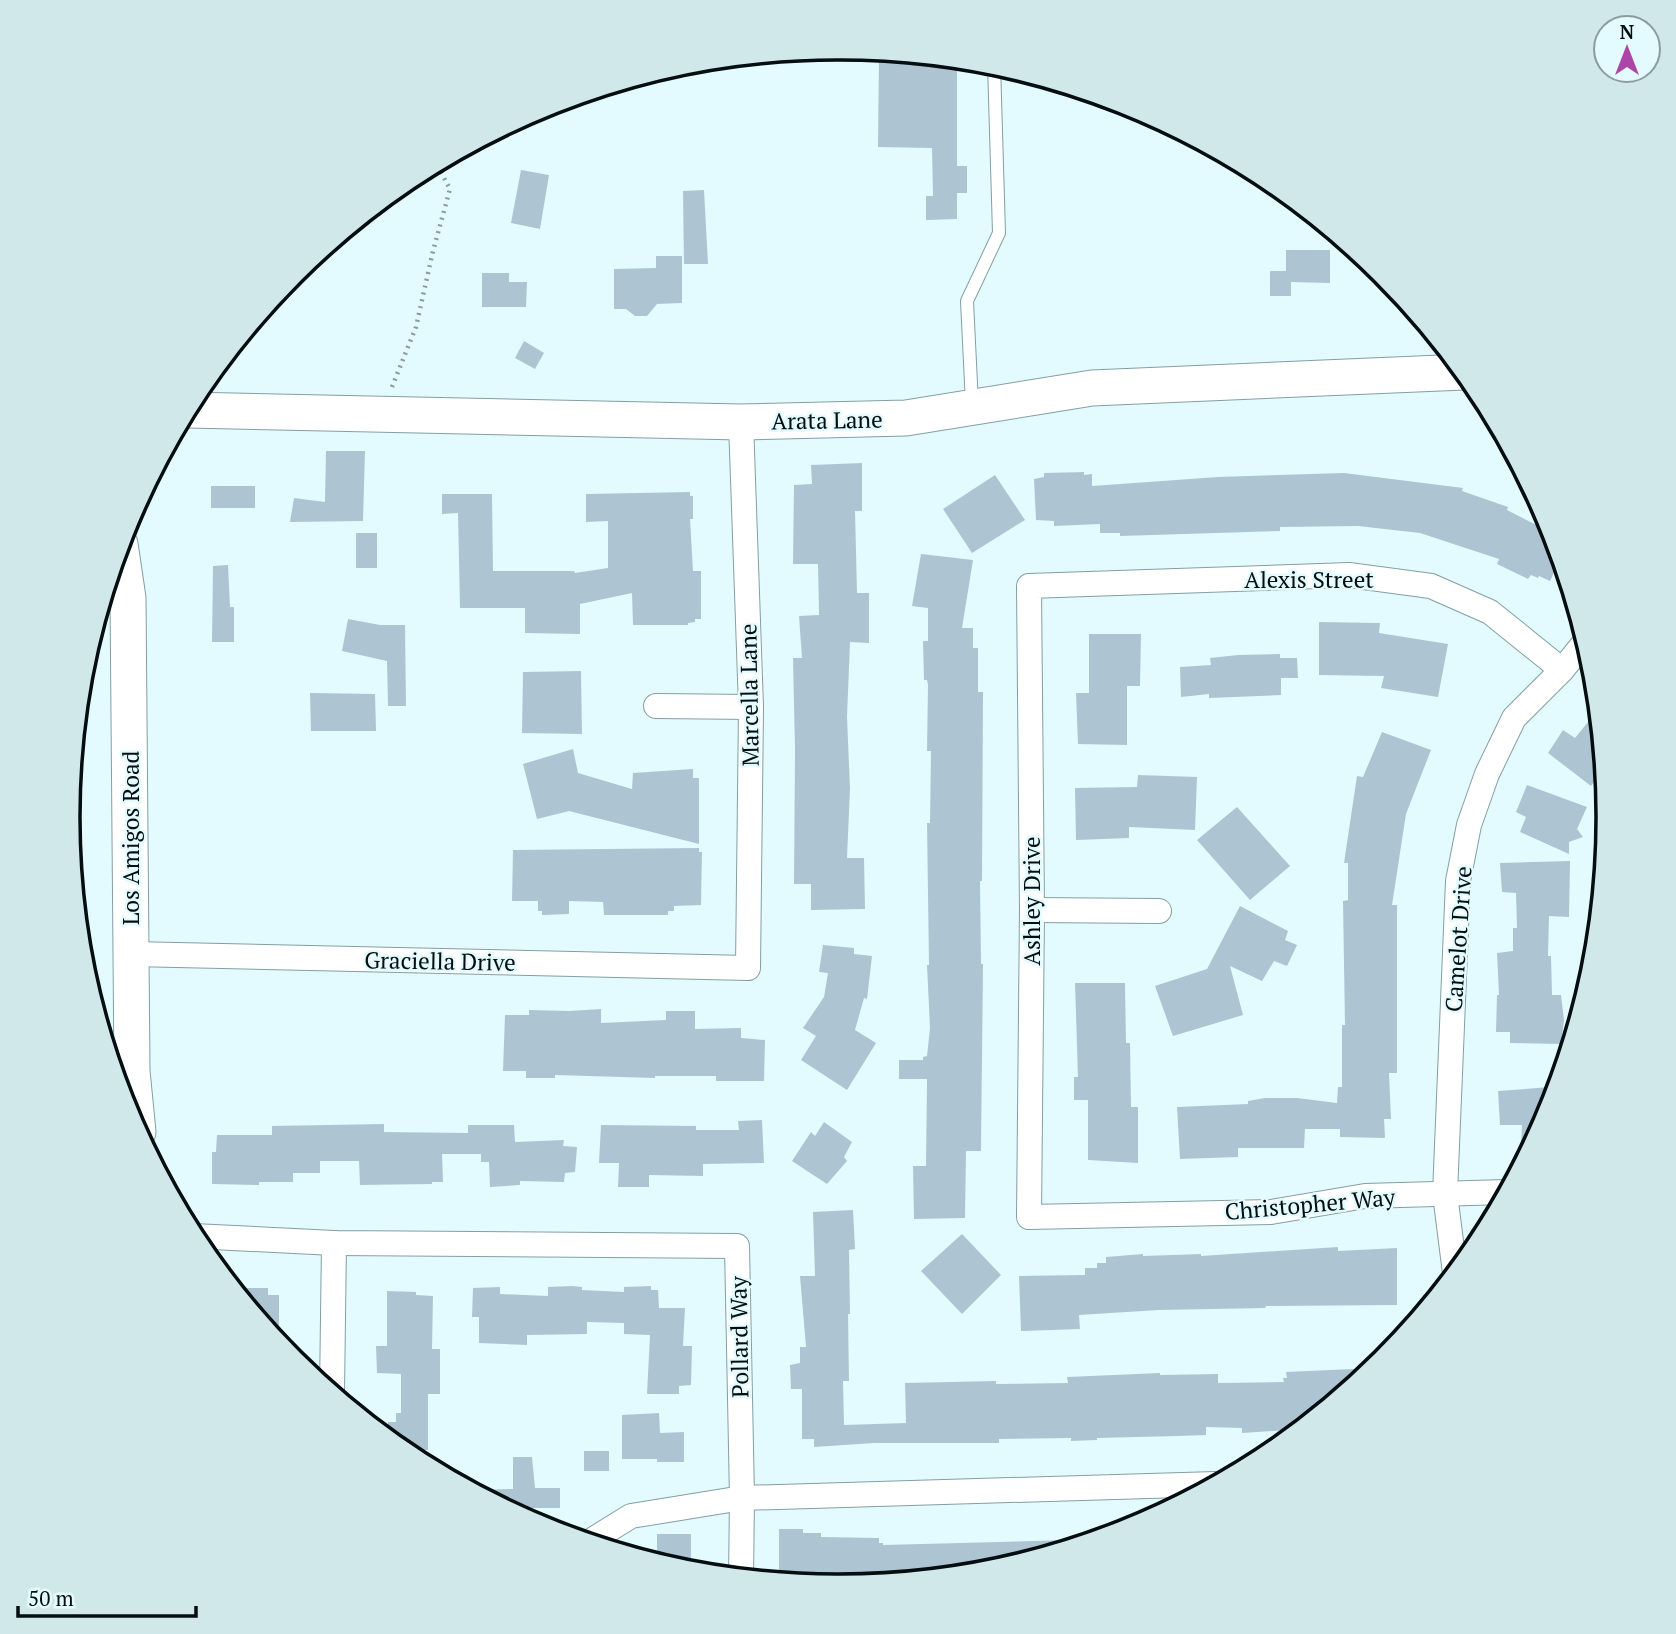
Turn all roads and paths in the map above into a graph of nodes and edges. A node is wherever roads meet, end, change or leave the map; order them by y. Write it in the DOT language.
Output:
graph roads {
  1 [pos="994,76"];
  2 [pos="441,172"];
  3 [pos="1451,373"];
  4 [pos="972,408"];
  5 [pos="199,410"];
  6 [pos="381,414"];
  7 [pos="741,422"];
  8 [pos="123,567"];
  9 [pos="1030,586"];
  10 [pos="1577,652"];
  11 [pos="1562,670"];
  12 [pos="656,706"];
  13 [pos="751,707"];
  14 [pos="1032,910"];
  15 [pos="1159,911"];
  16 [pos="131,954"];
  17 [pos="748,968"];
  18 [pos="135,1098"];
  19 [pos="1496,1192"];
  20 [pos="1445,1194"];
  21 [pos="1029,1217"];
  22 [pos="207,1237"];
  23 [pos="334,1243"];
  24 [pos="1453,1258"];
  25 [pos="332,1381"];
  26 [pos="1197,1484"];
  27 [pos="743,1498"];
  28 [pos="600,1535"];
  29 [pos="741,1568"];
  1 -- 4 [label="lane"];
  2 -- 6 [label="path"];
  3 -- 4 [label="street, Arata Lane"];
  4 -- 7 [label="street, Arata Lane"];
  5 -- 6 [label="street, Arata Lane"];
  6 -- 7 [label="street, Arata Lane"];
  7 -- 13 [label="street, Marcella Lane"];
  8 -- 16 [label="street, Los Amigos Road"];
  9 -- 11 [label="street, Alexis Street"];
  9 -- 14 [label="street, Ashley Drive"];
  10 -- 11 [label="street, Camelot Drive"];
  11 -- 20 [label="street, Camelot Drive"];
  12 -- 13 [label="street"];
  13 -- 17 [label="street, Marcella Lane"];
  14 -- 15 [label="street"];
  14 -- 21 [label="street, Ashley Drive"];
  16 -- 17 [label="street, Graciella Drive"];
  16 -- 18 [label="street, Los Amigos Road"];
  19 -- 20 [label="street, Christopher Way"];
  20 -- 21 [label="street, Christopher Way"];
  20 -- 24 [label="street, Camelot Drive"];
  22 -- 23 [label="street, Pollard Way"];
  23 -- 25 [label="street"];
  23 -- 27 [label="street, Pollard Way"];
  26 -- 27 [label="street"];
  27 -- 28 [label="street"];
  27 -- 29 [label="street"];
}
